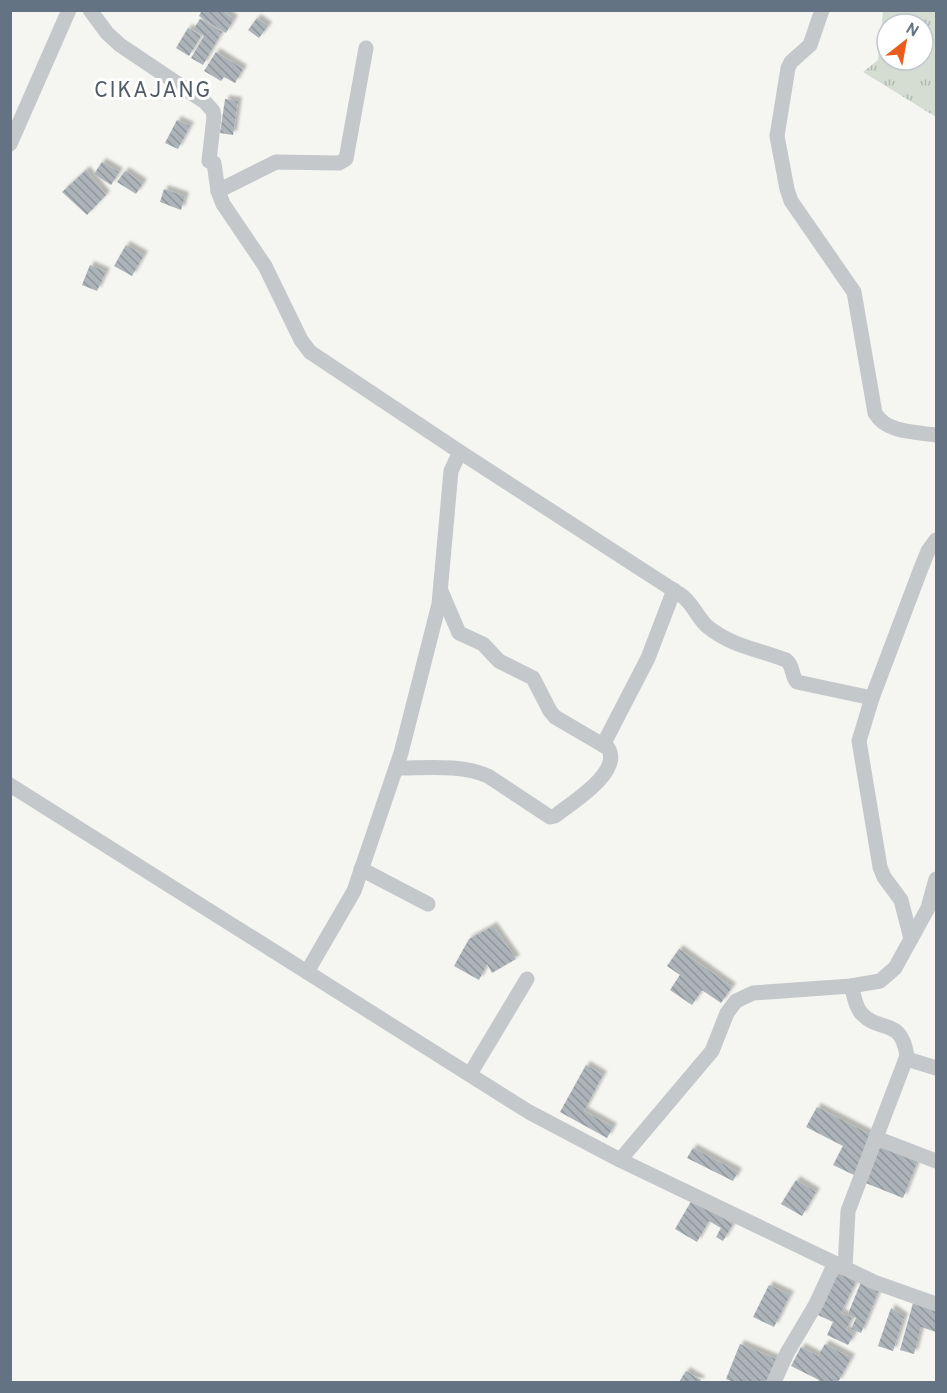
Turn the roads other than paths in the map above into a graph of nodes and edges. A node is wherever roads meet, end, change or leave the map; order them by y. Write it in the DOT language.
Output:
graph roads {
  1 [pos="69,10"];
  2 [pos="90,10"];
  3 [pos="822,10"];
  4 [pos="366,48"];
  5 [pos="10,144"];
  6 [pos="218,190"];
  7 [pos="936,435"];
  8 [pos="460,452"];
  9 [pos="936,540"];
  10 [pos="674,590"];
  11 [pos="441,591"];
  12 [pos="872,698"];
  13 [pos="603,745"];
  14 [pos="397,768"];
  15 [pos="10,785"];
  16 [pos="361,869"];
  17 [pos="936,879"];
  18 [pos="428,904"];
  19 [pos="911,939"];
  20 [pos="307,972"];
  21 [pos="527,979"];
  22 [pos="851,986"];
  23 [pos="907,1059"];
  24 [pos="936,1068"];
  25 [pos="470,1074"];
  26 [pos="876,1138"];
  27 [pos="620,1160"];
  28 [pos="936,1161"];
  29 [pos="840,1265"];
  30 [pos="936,1304"];
  31 [pos="774,1383"];
  1 -- 5 [label="street"];
  2 -- 6 [label="street"];
  3 -- 7 [label="street"];
  4 -- 6 [label="street"];
  6 -- 8 [label="street"];
  8 -- 10 [label="street"];
  8 -- 11 [label="street"];
  9 -- 12 [label="street"];
  10 -- 12 [label="street"];
  10 -- 13 [label="street"];
  11 -- 13 [label="street"];
  11 -- 14 [label="street"];
  12 -- 19 [label="street"];
  13 -- 14 [label="street"];
  14 -- 16 [label="street"];
  15 -- 20 [label="street"];
  16 -- 18 [label="street"];
  16 -- 20 [label="street"];
  17 -- 19 [label="street"];
  19 -- 22 [label="street"];
  20 -- 25 [label="street"];
  21 -- 25 [label="street"];
  22 -- 23 [label="street"];
  22 -- 27 [label="street"];
  23 -- 24 [label="street"];
  23 -- 26 [label="street"];
  25 -- 27 [label="street"];
  26 -- 28 [label="street"];
  26 -- 29 [label="street"];
  27 -- 29 [label="street"];
  29 -- 30 [label="street"];
  29 -- 31 [label="street"];
}
